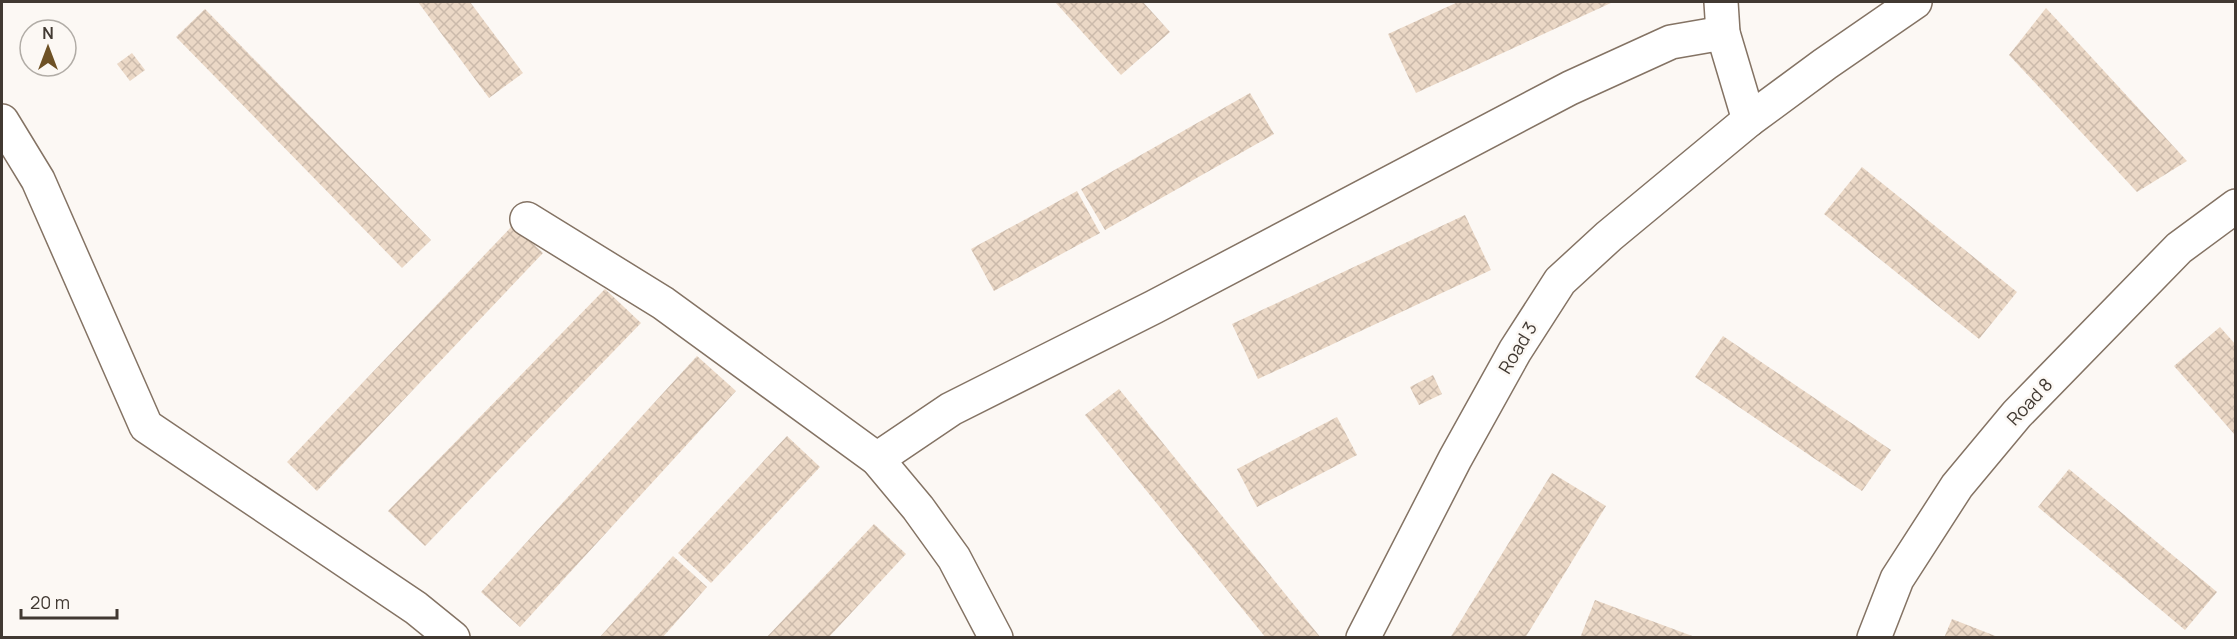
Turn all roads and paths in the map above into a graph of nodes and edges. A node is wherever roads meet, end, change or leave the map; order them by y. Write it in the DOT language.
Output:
graph roads {
  1 [pos="1915,2"];
  2 [pos="1722,17"];
  3 [pos="1749,120"];
  4 [pos="2,122"];
  5 [pos="2,158"];
  6 [pos="38,180"];
  7 [pos="2235,206"];
  8 [pos="526,219"];
  9 [pos="877,459"];
  10 [pos="453,638"];
  11 [pos="996,638"];
  12 [pos="1364,638"];
  13 [pos="1874,638"];
  1 -- 3 [label="street, Road 3"];
  2 -- 3 [label="street"];
  2 -- 9 [label="street"];
  3 -- 12 [label="street, Road 3"];
  4 -- 6 [label="street"];
  5 -- 6 [label="street"];
  6 -- 10 [label="street"];
  7 -- 13 [label="street, Road 8"];
  8 -- 9 [label="street"];
  9 -- 11 [label="street"];
}
